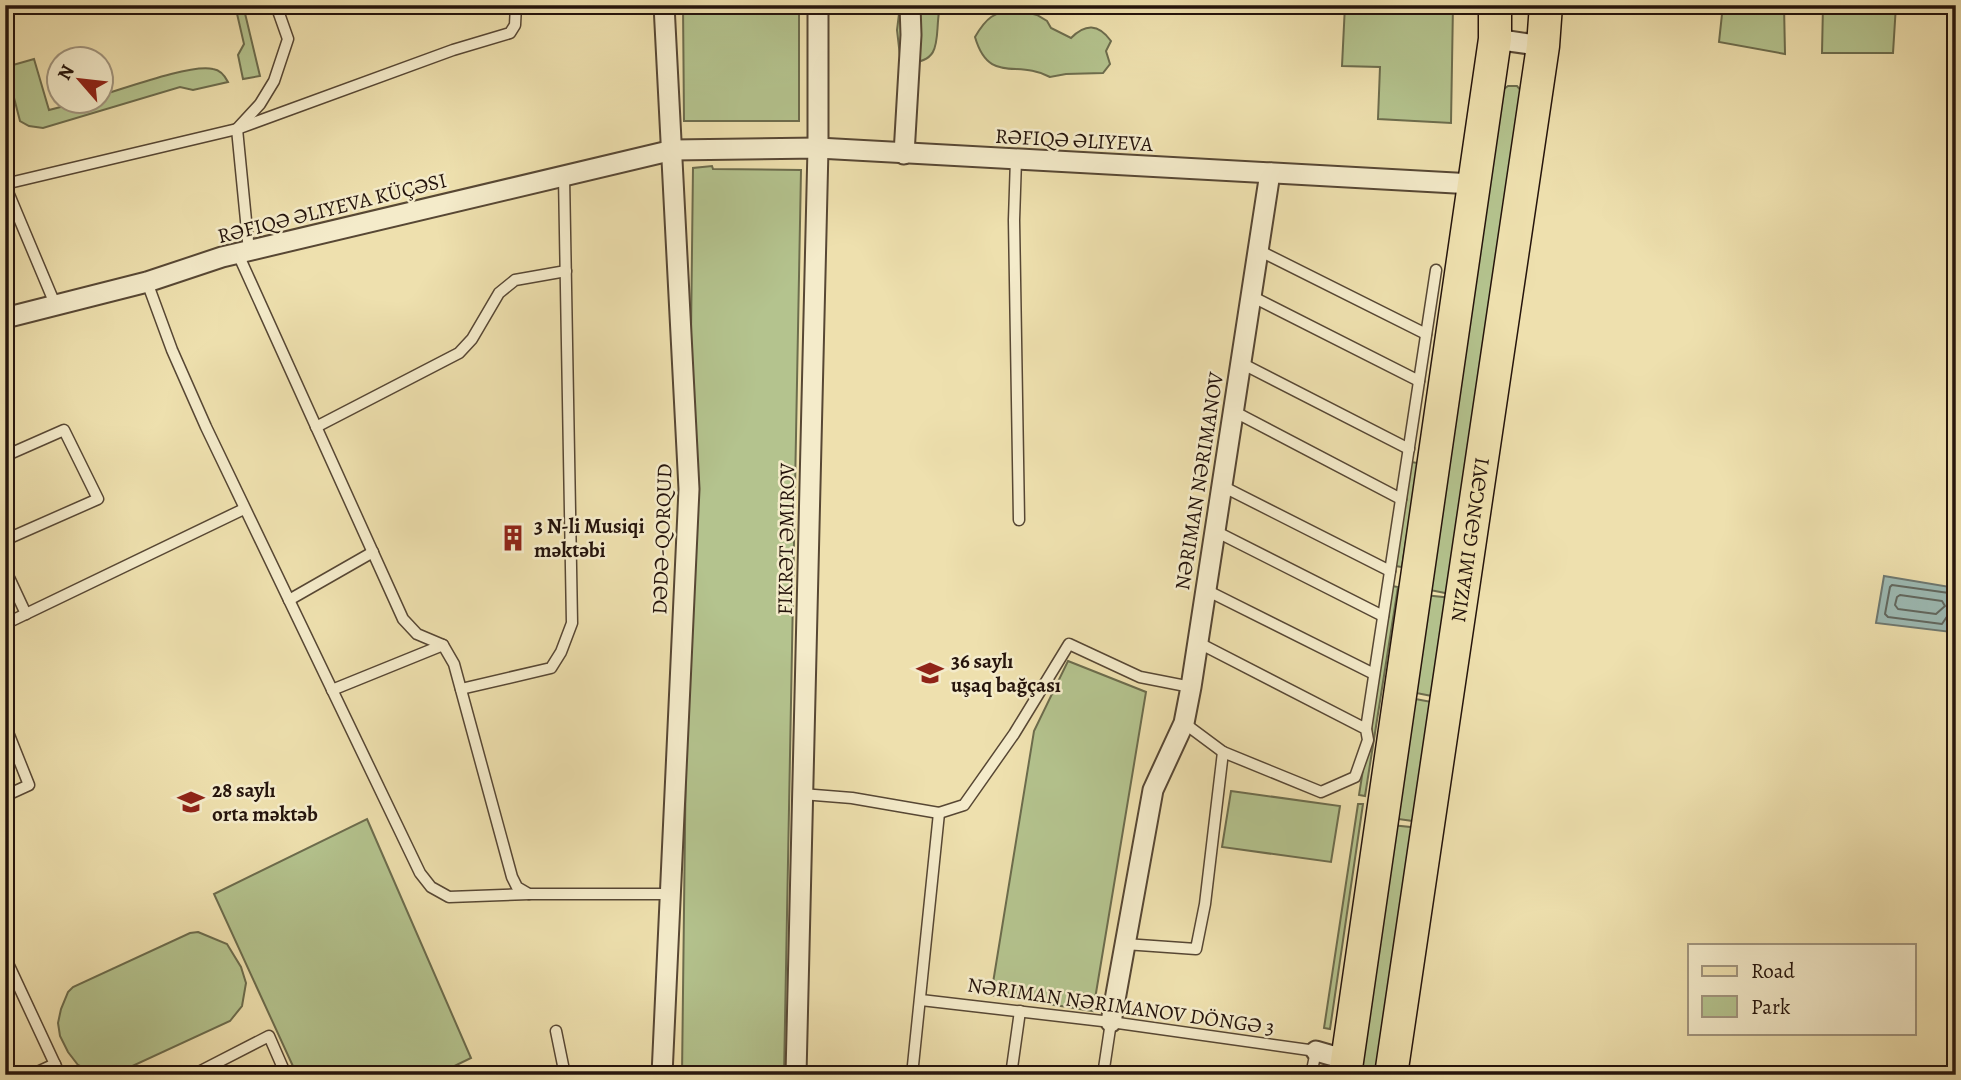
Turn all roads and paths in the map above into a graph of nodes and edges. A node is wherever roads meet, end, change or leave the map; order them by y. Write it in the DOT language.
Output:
graph roads {
  1 [pos="275,5"];
  2 [pos="516,5"];
  3 [pos="664,5"];
  4 [pos="818,5"];
  5 [pos="910,5"];
  6 [pos="1495,5"];
  7 [pos="1546,5"];
  8 [pos="1495,39"];
  9 [pos="1543,46"];
  10 [pos="237,129"];
  11 [pos="818,148"];
  12 [pos="673,150"];
  13 [pos="904,154"];
  14 [pos="1016,159"];
  15 [pos="1270,173"];
  16 [pos="564,176"];
  17 [pos="5,184"];
  18 [pos="1473,184"];
  19 [pos="1258,250"];
  20 [pos="244,252"];
  21 [pos="566,271"];
  22 [pos="1436,271"];
  23 [pos="147,282"];
  24 [pos="1251,296"];
  25 [pos="55,304"];
  26 [pos="5,318"];
  27 [pos="1426,334"];
  28 [pos="1241,362"];
  29 [pos="1419,381"];
  30 [pos="1233,411"];
  31 [pos="316,427"];
  32 [pos="1409,449"];
  33 [pos="5,456"];
  34 [pos="1221,486"];
  35 [pos="1401,499"];
  36 [pos="244,509"];
  37 [pos="1019,520"];
  38 [pos="1214,530"];
  39 [pos="5,541"];
  40 [pos="373,552"];
  41 [pos="5,569"];
  42 [pos="1390,571"];
  43 [pos="1205,590"];
  44 [pos="289,600"];
  45 [pos="26,614"];
  46 [pos="1383,616"];
  47 [pos="5,624"];
  48 [pos="1197,642"];
  49 [pos="443,645"];
  50 [pos="1374,674"];
  51 [pos="1191,687"];
  52 [pos="461,689"];
  53 [pos="332,690"];
  54 [pos="1184,723"];
  55 [pos="5,725"];
  56 [pos="1366,729"];
  57 [pos="1223,752"];
  58 [pos="802,794"];
  59 [pos="5,796"];
  60 [pos="939,813"];
  61 [pos="529,894"];
  62 [pos="670,894"];
  63 [pos="1125,944"];
  64 [pos="5,957"];
  65 [pos="921,1000"];
  66 [pos="1020,1011"];
  67 [pos="1111,1023"];
  68 [pos="556,1031"];
  69 [pos="1316,1051"];
  70 [pos="55,1064"];
  71 [pos="1346,1068"];
  72 [pos="32,1075"];
  73 [pos="60,1075"];
  74 [pos="193,1075"];
  75 [pos="286,1075"];
  76 [pos="565,1075"];
  77 [pos="662,1075"];
  78 [pos="796,1075"];
  79 [pos="912,1075"];
  80 [pos="1011,1075"];
  81 [pos="1103,1075"];
  82 [pos="1311,1075"];
  83 [pos="1391,1075"];
  1 -- 10 [label="lane"];
  2 -- 10 [label="lane"];
  3 -- 12 [label="street, DƏDƏ-QORQUD"];
  4 -- 11 [label="street, FIKRƏT ƏMIROV"];
  5 -- 13 [label="street"];
  6 -- 8 [label="main road"];
  7 -- 9 [label="main road, NIZAMI GƏNCƏVI"];
  8 -- 9 [label="street"];
  8 -- 18 [label="main road"];
  9 -- 83 [label="main road, NIZAMI GƏNCƏVI"];
  10 -- 17 [label="lane"];
  10 -- 20 [label="lane"];
  11 -- 12 [label="street, RƏFIQƏ ƏLIYEVA"];
  11 -- 13 [label="street, RƏFIQƏ ƏLIYEVA"];
  11 -- 58 [label="street, FIKRƏT ƏMIROV"];
  12 -- 16 [label="street, RƏFIQƏ ƏLIYEVA KÜÇƏSI"];
  12 -- 62 [label="street, DƏDƏ-QORQUD"];
  13 -- 14 [label="street, RƏFIQƏ ƏLIYEVA"];
  14 -- 15 [label="street, RƏFIQƏ ƏLIYEVA"];
  14 -- 37 [label="lane"];
  15 -- 18 [label="street, RƏFIQƏ ƏLIYEVA"];
  15 -- 19 [label="street, NƏRIMAN NƏRIMANOV"];
  16 -- 20 [label="street, RƏFIQƏ ƏLIYEVA KÜÇƏSI"];
  16 -- 21 [label="lane"];
  17 -- 25 [label="lane"];
  18 -- 71 [label="main road"];
  19 -- 24 [label="street, NƏRIMAN NƏRIMANOV"];
  19 -- 27 [label="lane"];
  20 -- 23 [label="street, RƏFIQƏ ƏLIYEVA KÜÇƏSI"];
  20 -- 31 [label="lane"];
  21 -- 31 [label="lane"];
  21 -- 52 [label="lane"];
  22 -- 27 [label="lane"];
  23 -- 25 [label="street, RƏFIQƏ ƏLIYEVA KÜÇƏSI"];
  23 -- 36 [label="lane"];
  24 -- 28 [label="street, NƏRIMAN NƏRIMANOV"];
  24 -- 29 [label="lane"];
  25 -- 26 [label="street, RƏFIQƏ ƏLIYEVA KÜÇƏSI"];
  27 -- 29 [label="lane"];
  28 -- 30 [label="street, NƏRIMAN NƏRIMANOV"];
  28 -- 32 [label="lane"];
  29 -- 32 [label="lane"];
  30 -- 34 [label="street, NƏRIMAN NƏRIMANOV"];
  30 -- 35 [label="lane"];
  31 -- 40 [label="lane"];
  32 -- 35 [label="lane"];
  33 -- 39 [label="lane"];
  34 -- 38 [label="street, NƏRIMAN NƏRIMANOV"];
  34 -- 42 [label="lane"];
  35 -- 42 [label="lane"];
  36 -- 44 [label="lane"];
  36 -- 45 [label="lane"];
  38 -- 43 [label="street, NƏRIMAN NƏRIMANOV"];
  38 -- 46 [label="lane"];
  40 -- 44 [label="lane"];
  40 -- 49 [label="lane"];
  41 -- 45 [label="lane"];
  42 -- 46 [label="lane"];
  43 -- 48 [label="street, NƏRIMAN NƏRIMANOV"];
  43 -- 50 [label="lane"];
  44 -- 53 [label="lane"];
  45 -- 47 [label="lane"];
  46 -- 50 [label="lane"];
  48 -- 51 [label="street, NƏRIMAN NƏRIMANOV"];
  48 -- 56 [label="lane"];
  49 -- 52 [label="lane"];
  49 -- 53 [label="lane"];
  50 -- 56 [label="lane"];
  51 -- 54 [label="street, NƏRIMAN NƏRIMANOV"];
  51 -- 60 [label="lane"];
  52 -- 61 [label="lane"];
  53 -- 61 [label="lane"];
  54 -- 57 [label="lane"];
  54 -- 63 [label="street, NƏRIMAN NƏRIMANOV"];
  55 -- 59 [label="lane"];
  56 -- 57 [label="lane"];
  57 -- 63 [label="lane"];
  58 -- 60 [label="lane"];
  58 -- 78 [label="street, FIKRƏT ƏMIROV"];
  60 -- 65 [label="lane"];
  61 -- 62 [label="lane"];
  62 -- 77 [label="street, DƏDƏ-QORQUD"];
  63 -- 67 [label="street, NƏRIMAN NƏRIMANOV"];
  64 -- 70 [label="lane"];
  65 -- 66 [label="lane, NƏRIMAN NƏRIMANOV DÖNGƏ 3"];
  65 -- 79 [label="lane"];
  66 -- 67 [label="lane, NƏRIMAN NƏRIMANOV DÖNGƏ 3"];
  66 -- 80 [label="lane"];
  67 -- 69 [label="lane, NƏRIMAN NƏRIMANOV DÖNGƏ 3"];
  67 -- 81 [label="lane"];
  68 -- 76 [label="lane"];
  69 -- 71 [label="street"];
  69 -- 82 [label="lane"];
  70 -- 72 [label="lane"];
  70 -- 73 [label="lane"];
  74 -- 75 [label="lane"];
}
